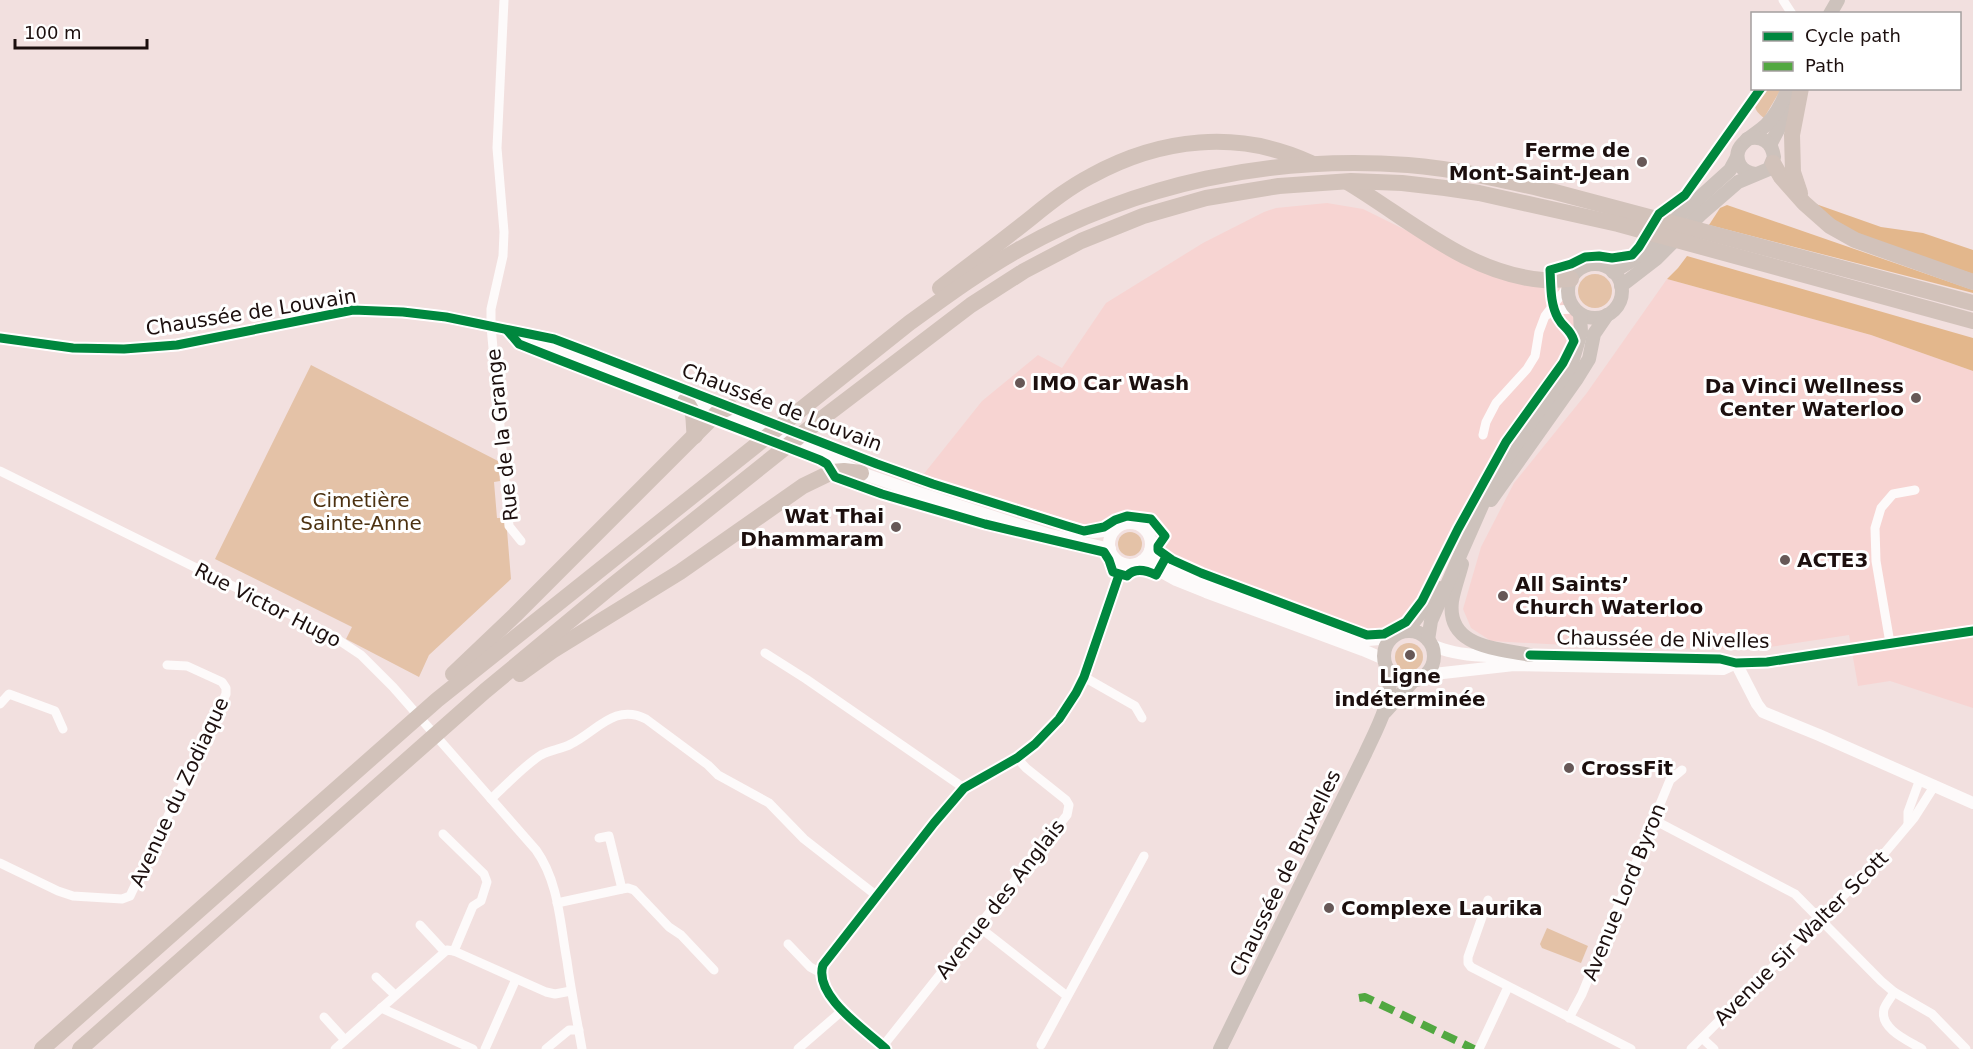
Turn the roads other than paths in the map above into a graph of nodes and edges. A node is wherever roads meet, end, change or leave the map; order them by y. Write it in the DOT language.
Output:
graph roads {
  1 [pos="504,0"];
  2 [pos="1787,90"];
  3 [pos="1800,90"];
  4 [pos="1801,90"];
  5 [pos="1747,139"];
  6 [pos="1770,145"];
  7 [pos="1737,157"];
  8 [pos="1773,163"];
  9 [pos="1755,174"];
  10 [pos="1804,203"];
  11 [pos="1613,272"];
  12 [pos="1569,282"];
  13 [pos="1973,282"];
  14 [pos="1621,286"];
  15 [pos="1973,303"];
  16 [pos="1577,311"];
  17 [pos="1607,315"];
  18 [pos="1545,316"];
  19 [pos="1966,319"];
  20 [pos="908,324"];
  21 [pos="491,326"];
  22 [pos="1973,326"];
  23 [pos="507,330"];
  24 [pos="0,338"];
  25 [pos="685,401"];
  26 [pos="728,412"];
  27 [pos="1483,435"];
  28 [pos="695,436"];
  29 [pos="832,453"];
  30 [pos="0,471"];
  31 [pos="861,473"];
  32 [pos="840,478"];
  33 [pos="933,484"];
  34 [pos="1915,490"];
  35 [pos="915,498"];
  36 [pos="995,518"];
  37 [pos="1478,518"];
  38 [pos="1044,519"];
  39 [pos="1114,530"];
  40 [pos="1471,533"];
  41 [pos="521,541"];
  42 [pos="1110,549"];
  43 [pos="1150,551"];
  44 [pos="1142,561"];
  45 [pos="1124,564"];
  46 [pos="1451,572"];
  47 [pos="1407,631"];
  48 [pos="1973,631"];
  49 [pos="1392,638"];
  50 [pos="1430,643"];
  51 [pos="1890,643"];
  52 [pos="765,653"];
  53 [pos="1530,655"];
  54 [pos="1384,659"];
  55 [pos="1736,663"];
  56 [pos="167,665"];
  57 [pos="1390,673"];
  58 [pos="1084,677"];
  59 [pos="1419,678"];
  60 [pos="484,691"];
  61 [pos="5,693"];
  62 [pos="437,700"];
  63 [pos="0,704"];
  64 [pos="1383,713"];
  65 [pos="1142,718"];
  66 [pos="63,729"];
  67 [pos="1017,758"];
  68 [pos="1682,770"];
  69 [pos="1920,779"];
  70 [pos="1935,785"];
  71 [pos="964,789"];
  72 [pos="491,799"];
  73 [pos="1973,803"];
  74 [pos="1654,820"];
  75 [pos="1908,824"];
  76 [pos="443,834"];
  77 [pos="599,838"];
  78 [pos="1144,856"];
  79 [pos="0,863"];
  80 [pos="622,889"];
  81 [pos="877,896"];
  82 [pos="1488,900"];
  83 [pos="557,903"];
  84 [pos="1820,918"];
  85 [pos="420,925"];
  86 [pos="979,927"];
  87 [pos="788,944"];
  88 [pos="449,951"];
  89 [pos="714,970"];
  90 [pos="821,973"];
  91 [pos="376,977"];
  92 [pos="516,979"];
  93 [pos="1508,987"];
  94 [pos="572,991"];
  95 [pos="1894,992"];
  96 [pos="395,995"];
  97 [pos="1067,996"];
  98 [pos="381,1008"];
  99 [pos="843,1010"];
  100 [pos="324,1017"];
  101 [pos="1569,1018"];
  102 [pos="579,1030"];
  103 [pos="1702,1038"];
  104 [pos="449,1039"];
  105 [pos="345,1040"];
  106 [pos="1041,1045"];
  107 [pos="885,1048"];
  108 [pos="42,1049"];
  109 [pos="80,1049"];
  110 [pos="335,1049"];
  111 [pos="444,1049"];
  112 [pos="473,1049"];
  113 [pos="485,1049"];
  114 [pos="546,1049"];
  115 [pos="582,1049"];
  116 [pos="798,1049"];
  117 [pos="1220,1049"];
  118 [pos="1479,1049"];
  119 [pos="1630,1049"];
  120 [pos="1691,1049"];
  121 [pos="1714,1049"];
  122 [pos="1922,1049"];
  123 [pos="1966,1049"];
  1 -- 21 [label="street, Rue de la Grange"];
  2 -- 5 [label="main road"];
  3 -- 6 [label="main road"];
  4 -- 10 [label="highway"];
  5 -- 6 [label="main road"];
  5 -- 7 [label="main road"];
  6 -- 8 [label="main road"];
  7 -- 9 [label="main road"];
  7 -- 11 [label="main road"];
  8 -- 9 [label="main road"];
  8 -- 10 [label="highway"];
  9 -- 14 [label="main road"];
  10 -- 13 [label="highway"];
  11 -- 12 [label="main road"];
  11 -- 14 [label="main road"];
  12 -- 16 [label="main road"];
  12 -- 18 [label="street"];
  12 -- 20 [label="highway"];
  14 -- 17 [label="main road"];
  15 -- 20 [label="highway"];
  16 -- 17 [label="main road"];
  16 -- 18 [label="street"];
  16 -- 37 [label="main road"];
  17 -- 37 [label="main road"];
  18 -- 27 [label="street"];
  19 -- 22 [label="highway"];
  19 -- 60 [label="highway"];
  20 -- 62 [label="highway"];
  21 -- 23 [label="main road, Chaussée de Louvain"];
  21 -- 24 [label="main road, Chaussée de Louvain"];
  21 -- 41 [label="street, Rue de la Grange"];
  23 -- 25 [label="main road, Chaussée de Louvain"];
  23 -- 26 [label="main road, Chaussée de Louvain"];
  25 -- 26 [label="main road, Chaussée de Louvain"];
  25 -- 28 [label="highway"];
  26 -- 28 [label="highway"];
  26 -- 29 [label="main road, Chaussée de Louvain"];
  28 -- 62 [label="highway"];
  29 -- 31 [label="main road, Chaussée de Louvain"];
  29 -- 33 [label="main road, Chaussée de Louvain"];
  30 -- 72 [label="street, Rue Victor Hugo"];
  31 -- 35 [label="main road, Chaussée de Louvain"];
  31 -- 60 [label="highway"];
  32 -- 35 [label="street"];
  33 -- 35 [label="street"];
  33 -- 38 [label="main road, Chaussée de Louvain"];
  34 -- 51 [label="street"];
  35 -- 36 [label="main road, Chaussée de Louvain"];
  36 -- 38 [label="main road, Chaussée de Louvain"];
  36 -- 42 [label="main road, Chaussée de Louvain"];
  37 -- 40 [label="main road"];
  38 -- 39 [label="main road, Chaussée de Louvain"];
  39 -- 42 [label="main road"];
  39 -- 43 [label="main road"];
  40 -- 46 [label="main road"];
  40 -- 53 [label="main road"];
  42 -- 45 [label="main road"];
  43 -- 44 [label="main road"];
  43 -- 49 [label="main road"];
  44 -- 45 [label="main road"];
  44 -- 54 [label="main road"];
  45 -- 58 [label="street"];
  46 -- 47 [label="main road"];
  46 -- 50 [label="main road"];
  47 -- 49 [label="main road"];
  47 -- 50 [label="main road"];
  48 -- 51 [label="main road, Chaussée de Nivelles"];
  49 -- 54 [label="main road"];
  50 -- 53 [label="main road, Chaussée de Nivelles"];
  50 -- 59 [label="main road"];
  51 -- 55 [label="main road, Chaussée de Nivelles"];
  52 -- 71 [label="street"];
  53 -- 55 [label="main road, Chaussée de Nivelles"];
  54 -- 57 [label="main road"];
  55 -- 59 [label="main road, Chaussée de Nivelles"];
  55 -- 69 [label="main road"];
  56 -- 79 [label="street, Avenue du Zodiaque"];
  57 -- 59 [label="main road"];
  57 -- 64 [label="main road"];
  58 -- 65 [label="street"];
  58 -- 67 [label="street"];
  59 -- 64 [label="main road"];
  60 -- 109 [label="highway"];
  61 -- 63 [label="street"];
  61 -- 66 [label="street"];
  62 -- 108 [label="highway"];
  64 -- 117 [label="main road, Chaussée de Bruxelles"];
  67 -- 71 [label="street"];
  67 -- 86 [label="street, Avenue des Anglais"];
  68 -- 74 [label="street, Avenue Lord Byron"];
  69 -- 70 [label="main road"];
  69 -- 75 [label="street, Avenue Sir Walter Scott"];
  70 -- 73 [label="main road"];
  70 -- 75 [label="street, Avenue Sir Walter Scott"];
  71 -- 81 [label="street"];
  72 -- 81 [label="street"];
  72 -- 83 [label="street, Rue Victor Hugo"];
  74 -- 84 [label="street"];
  74 -- 101 [label="street, Avenue Lord Byron"];
  75 -- 84 [label="street, Avenue Sir Walter Scott"];
  76 -- 88 [label="street"];
  77 -- 80 [label="street"];
  78 -- 97 [label="street"];
  80 -- 83 [label="street"];
  80 -- 89 [label="street"];
  81 -- 90 [label="street"];
  82 -- 93 [label="street"];
  83 -- 94 [label="street, Rue Victor Hugo"];
  84 -- 95 [label="street"];
  84 -- 103 [label="street, Avenue Sir Walter Scott"];
  85 -- 88 [label="street"];
  86 -- 97 [label="street"];
  86 -- 107 [label="street, Avenue des Anglais"];
  87 -- 90 [label="street"];
  88 -- 92 [label="street"];
  88 -- 96 [label="street"];
  90 -- 99 [label="street"];
  91 -- 96 [label="street"];
  92 -- 94 [label="street"];
  92 -- 113 [label="street"];
  93 -- 101 [label="street"];
  93 -- 118 [label="street"];
  94 -- 102 [label="street, Rue Victor Hugo"];
  95 -- 122 [label="street"];
  95 -- 123 [label="street"];
  96 -- 98 [label="street"];
  97 -- 106 [label="street"];
  98 -- 104 [label="street"];
  98 -- 105 [label="street"];
  99 -- 107 [label="street"];
  99 -- 116 [label="street"];
  100 -- 105 [label="street"];
  101 -- 119 [label="street"];
  102 -- 114 [label="street"];
  102 -- 115 [label="street, Rue Victor Hugo"];
  103 -- 120 [label="street, Avenue Sir Walter Scott"];
  103 -- 121 [label="street"];
  104 -- 111 [label="street"];
  104 -- 112 [label="street"];
  105 -- 110 [label="street"];
}
